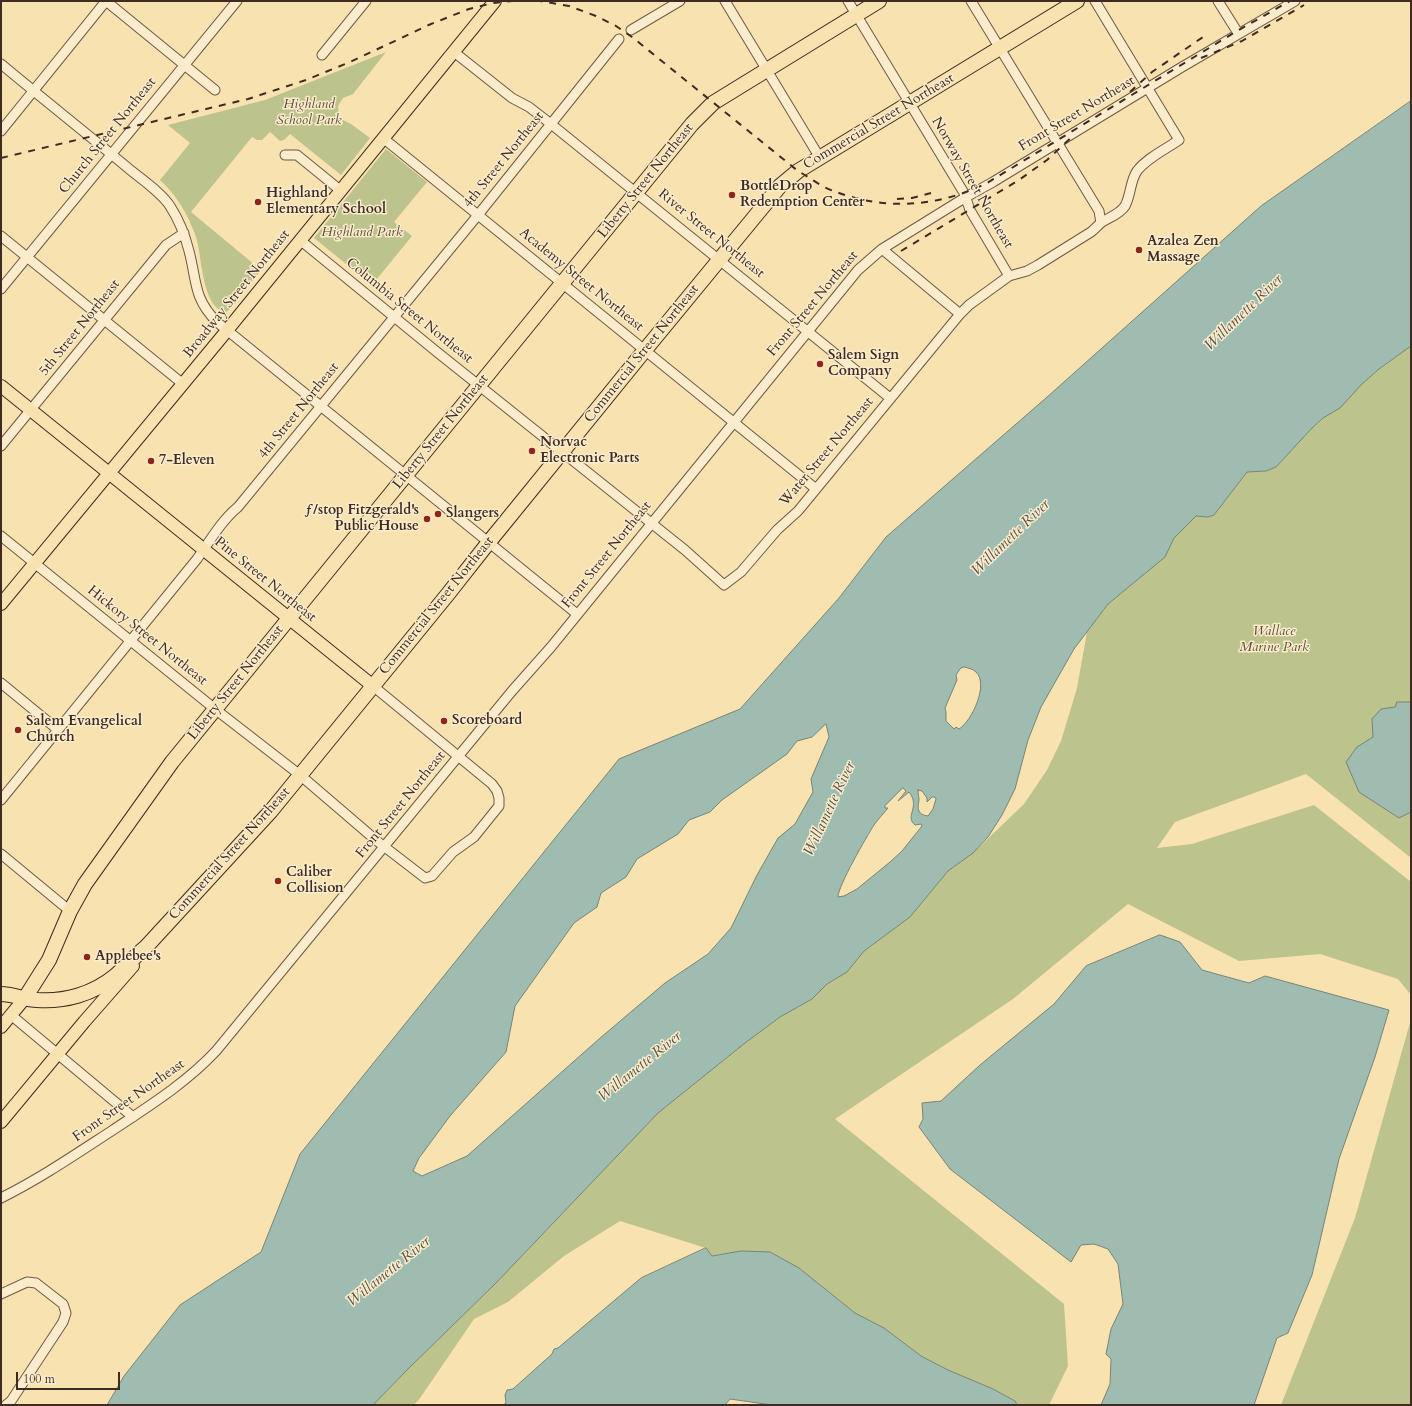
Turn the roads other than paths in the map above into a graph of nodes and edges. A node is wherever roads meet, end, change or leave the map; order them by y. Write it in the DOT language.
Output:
graph roads {
  1 [pos="106,1"];
  2 [pos="237,1"];
  3 [pos="366,1"];
  4 [pos="495,1"];
  5 [pos="680,1"];
  6 [pos="725,1"];
  7 [pos="848,1"];
  8 [pos="879,1"];
  9 [pos="970,1"];
  10 [pos="1077,1"];
  11 [pos="1095,1"];
  12 [pos="1218,1"];
  13 [pos="1295,1"];
  14 [pos="856,15"];
  15 [pos="632,30"];
  16 [pos="1238,34"];
  17 [pos="619,39"];
  18 [pos="1000,48"];
  19 [pos="454,52"];
  20 [pos="322,55"];
  21 [pos="1,64"];
  22 [pos="184,64"];
  23 [pos="766,70"];
  24 [pos="1148,88"];
  25 [pos="215,90"];
  26 [pos="34,91"];
  27 [pos="910,103"];
  28 [pos="551,124"];
  29 [pos="1,131"];
  30 [pos="384,138"];
  31 [pos="1058,142"];
  32 [pos="111,154"];
  33 [pos="285,155"];
  34 [pos="820,158"];
  35 [pos="340,190"];
  36 [pos="636,192"];
  37 [pos="966,197"];
  38 [pos="478,215"];
  39 [pos="1100,223"];
  40 [pos="184,233"];
  41 [pos="1,236"];
  42 [pos="300,240"];
  43 [pos="882,248"];
  44 [pos="27,257"];
  45 [pos="719,259"];
  46 [pos="1010,276"];
  47 [pos="563,283"];
  48 [pos="1,289"];
  49 [pos="960,314"];
  50 [pos="394,316"];
  51 [pos="105,320"];
  52 [pos="227,330"];
  53 [pos="808,330"];
  54 [pos="645,350"];
  55 [pos="182,384"];
  56 [pos="1,386"];
  57 [pos="479,386"];
  58 [pos="890,398"];
  59 [pos="321,406"];
  60 [pos="31,410"];
  61 [pos="733,422"];
  62 [pos="1,446"];
  63 [pos="562,452"];
  64 [pos="108,473"];
  65 [pos="406,475"];
  66 [pos="816,489"];
  67 [pos="651,523"];
  68 [pos="1,536"];
  69 [pos="489,542"];
  70 [pos="203,550"];
  71 [pos="35,563"];
  72 [pos="724,585"];
  73 [pos="1,604"];
  74 [pos="577,614"];
  75 [pos="289,619"];
  76 [pos="130,641"];
  77 [pos="1,684"];
  78 [pos="373,686"];
  79 [pos="215,709"];
  80 [pos="57,729"];
  81 [pos="459,757"];
  82 [pos="300,775"];
  83 [pos="1,800"];
  84 [pos="385,846"];
  85 [pos="1,854"];
  86 [pos="425,878"];
  87 [pos="70,911"];
  88 [pos="146,947"];
  89 [pos="1,994"];
  90 [pos="25,998"];
  91 [pos="11,1015"];
  92 [pos="1,1027"];
  93 [pos="58,1053"];
  94 [pos="134,1117"];
  95 [pos="1,1122"];
  96 [pos="1,1198"];
  97 [pos="1,1294"];
  98 [pos="6,1405"];
  1 -- 22 [label="street"];
  1 -- 26 [label="street"];
  2 -- 22 [label="street, Church Street Northeast"];
  3 -- 20 [label="street"];
  4 -- 19 [label="main road, Broadway Street Northeast"];
  5 -- 15 [label="street"];
  6 -- 23 [label="street"];
  7 -- 14 [label="street, Norway Street Northeast"];
  8 -- 14 [label="highway, Liberty Street Northeast"];
  9 -- 18 [label="street"];
  10 -- 18 [label="highway, Commercial Street Northeast"];
  11 -- 24 [label="street"];
  12 -- 16 [label="street"];
  13 -- 16 [label="street, Front Street Northeast"];
  14 -- 23 [label="highway, Liberty Street Northeast"];
  14 -- 27 [label="street, Norway Street Northeast"];
  16 -- 24 [label="street, Front Street Northeast"];
  17 -- 28 [label="street, 4th Street Northeast"];
  18 -- 27 [label="highway, Commercial Street Northeast"];
  18 -- 31 [label="street"];
  19 -- 28 [label="street, River Street Northeast"];
  19 -- 30 [label="main road, Broadway Street Northeast"];
  21 -- 26 [label="street"];
  22 -- 25 [label="street"];
  22 -- 32 [label="street, Church Street Northeast"];
  23 -- 34 [label="street"];
  23 -- 36 [label="highway, Liberty Street Northeast"];
  24 -- 31 [label="street, Front Street Northeast"];
  24 -- 39 [label="street, Water Street Northeast"];
  26 -- 29 [label="street"];
  26 -- 32 [label="street"];
  27 -- 34 [label="highway, Commercial Street Northeast"];
  27 -- 37 [label="street, Norway Street Northeast"];
  28 -- 36 [label="street, River Street Northeast"];
  28 -- 38 [label="street, 4th Street Northeast"];
  30 -- 35 [label="main road, Broadway Street Northeast"];
  30 -- 38 [label="street, Academy Street Northeast"];
  31 -- 37 [label="street, Front Street Northeast"];
  31 -- 39 [label="street"];
  32 -- 40 [label="street"];
  32 -- 44 [label="street, Church Street Northeast"];
  33 -- 35 [label="street"];
  34 -- 45 [label="highway, Commercial Street Northeast"];
  35 -- 42 [label="main road, Broadway Street Northeast"];
  36 -- 45 [label="street, River Street Northeast"];
  36 -- 47 [label="highway, Liberty Street Northeast"];
  37 -- 43 [label="street, Front Street Northeast"];
  37 -- 46 [label="street, Norway Street Northeast"];
  38 -- 47 [label="street, Academy Street Northeast"];
  38 -- 50 [label="street, 4th Street Northeast"];
  39 -- 46 [label="street, Water Street Northeast"];
  40 -- 51 [label="street, 5th Street Northeast"];
  40 -- 52 [label="street"];
  41 -- 44 [label="street"];
  42 -- 50 [label="street, Columbia Street Northeast"];
  42 -- 52 [label="main road, Broadway Street Northeast"];
  43 -- 49 [label="street"];
  43 -- 53 [label="street, Front Street Northeast"];
  44 -- 48 [label="street, Church Street Northeast"];
  44 -- 51 [label="street"];
  45 -- 53 [label="street, River Street Northeast"];
  45 -- 54 [label="highway, Commercial Street Northeast"];
  46 -- 49 [label="street, Water Street Northeast"];
  47 -- 54 [label="street, Academy Street Northeast"];
  47 -- 57 [label="highway, Liberty Street Northeast"];
  49 -- 58 [label="street, Water Street Northeast"];
  50 -- 57 [label="street, Columbia Street Northeast"];
  50 -- 59 [label="street, 4th Street Northeast"];
  51 -- 55 [label="street"];
  51 -- 60 [label="street, 5th Street Northeast"];
  52 -- 55 [label="main road, Broadway Street Northeast"];
  52 -- 59 [label="street"];
  53 -- 58 [label="street, River Street Northeast"];
  53 -- 61 [label="street, Front Street Northeast"];
  54 -- 61 [label="street, Academy Street Northeast"];
  54 -- 63 [label="highway, Commercial Street Northeast"];
  55 -- 64 [label="main road, Broadway Street Northeast"];
  56 -- 60 [label="main road, Pine Street Northeast"];
  57 -- 63 [label="street, Columbia Street Northeast"];
  57 -- 65 [label="highway, Liberty Street Northeast"];
  58 -- 66 [label="street, Water Street Northeast"];
  59 -- 65 [label="street"];
  59 -- 70 [label="street, 4th Street Northeast"];
  60 -- 62 [label="street, 5th Street Northeast"];
  60 -- 64 [label="main road, Pine Street Northeast"];
  61 -- 66 [label="street, Academy Street Northeast"];
  61 -- 67 [label="street, Front Street Northeast"];
  63 -- 67 [label="street, Columbia Street Northeast"];
  63 -- 69 [label="highway, Commercial Street Northeast"];
  64 -- 70 [label="main road, Pine Street Northeast"];
  64 -- 71 [label="main road, Broadway Street Northeast"];
  65 -- 69 [label="street"];
  65 -- 75 [label="highway, Liberty Street Northeast"];
  66 -- 72 [label="street, Water Street Northeast"];
  67 -- 72 [label="street, Columbia Street Northeast"];
  67 -- 74 [label="street, Front Street Northeast"];
  68 -- 71 [label="street, Hickory Street Northeast"];
  69 -- 74 [label="street"];
  69 -- 78 [label="highway, Commercial Street Northeast"];
  70 -- 75 [label="main road, Pine Street Northeast"];
  70 -- 76 [label="street, 4th Street Northeast"];
  71 -- 73 [label="main road, Broadway Street Northeast"];
  71 -- 76 [label="street, Hickory Street Northeast"];
  74 -- 81 [label="street, Front Street Northeast"];
  75 -- 78 [label="main road, Pine Street Northeast"];
  75 -- 79 [label="highway, Liberty Street Northeast"];
  76 -- 79 [label="street, Hickory Street Northeast"];
  76 -- 80 [label="street, 4th Street Northeast"];
  77 -- 80 [label="street"];
  78 -- 81 [label="street, Pine Street Northeast"];
  78 -- 82 [label="highway, Commercial Street Northeast"];
  79 -- 82 [label="street, Hickory Street Northeast"];
  79 -- 87 [label="highway, Liberty Street Northeast"];
  80 -- 83 [label="street, 4th Street Northeast"];
  81 -- 84 [label="street, Front Street Northeast"];
  81 -- 86 [label="street, Pine Street Northeast"];
  82 -- 84 [label="street, Hickory Street Northeast"];
  82 -- 88 [label="highway, Commercial Street Northeast"];
  84 -- 86 [label="street, Hickory Street Northeast"];
  84 -- 94 [label="street, Front Street Northeast"];
  85 -- 87 [label="street"];
  87 -- 90 [label="highway, Liberty Street Northeast"];
  88 -- 90 [label="highway"];
  88 -- 93 [label="main road, Commercial Street Northeast"];
  89 -- 90 [label="highway"];
  90 -- 91 [label="main road, Liberty Street Northeast"];
  91 -- 92 [label="main road, Liberty Street Northeast"];
  91 -- 93 [label="street"];
  93 -- 94 [label="street"];
  93 -- 95 [label="main road, Commercial Street Northeast"];
  94 -- 96 [label="street, Front Street Northeast"];
  97 -- 98 [label="street"];
}
